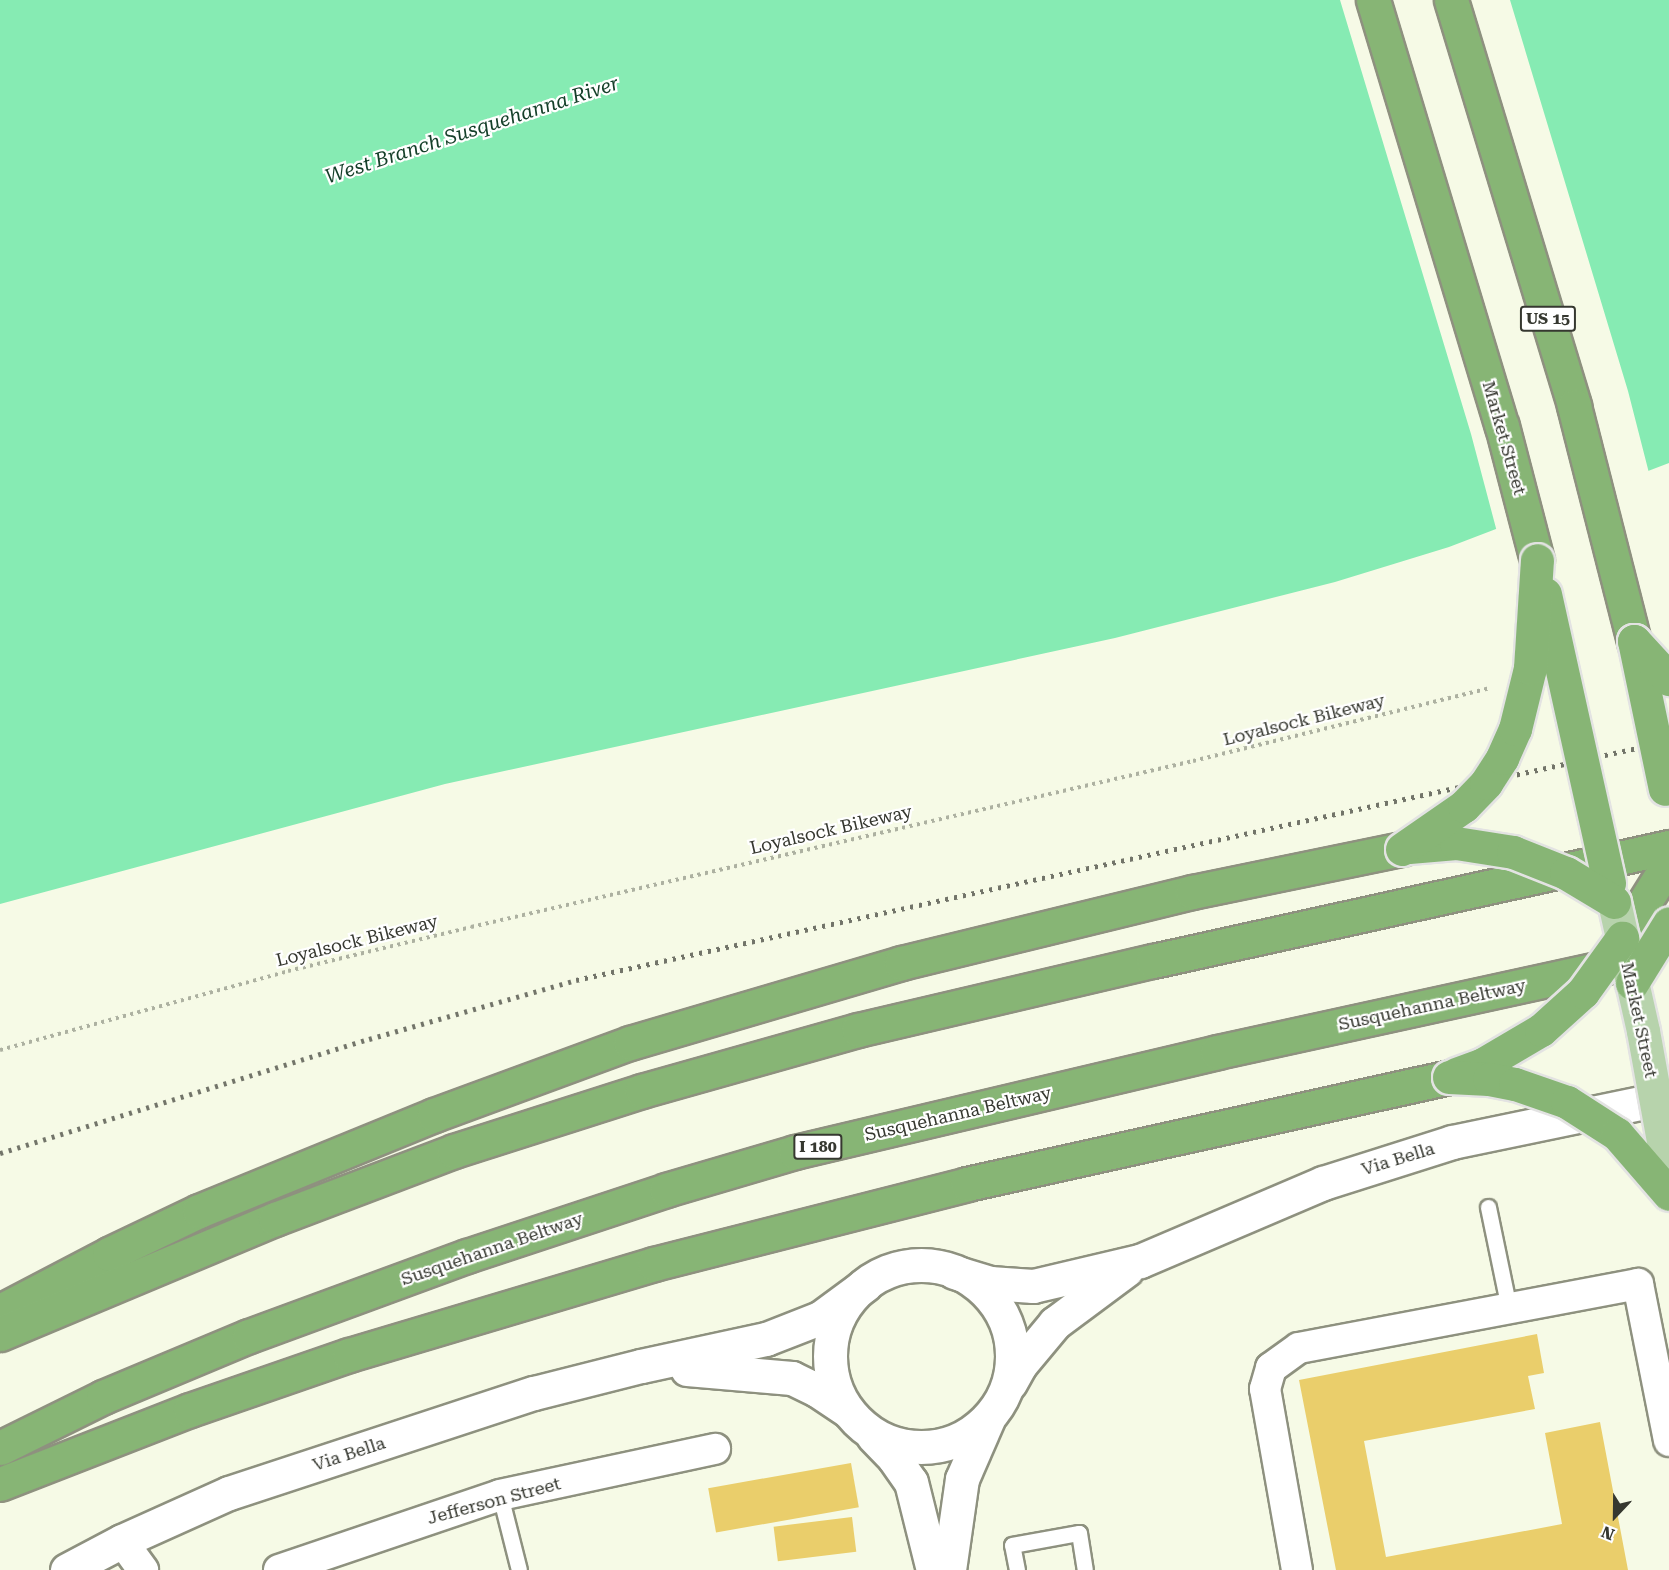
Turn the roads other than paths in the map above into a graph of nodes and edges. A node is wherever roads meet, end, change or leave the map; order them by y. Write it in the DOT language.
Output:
graph roads {
  1 [pos="1373,0"];
  2 [pos="1451,0"];
  3 [pos="1537,560"];
  4 [pos="1634,641"];
  5 [pos="1669,679"];
  6 [pos="1669,810"];
  7 [pos="1669,847"];
  8 [pos="1402,849"];
  9 [pos="1669,863"];
  10 [pos="1646,920"];
  11 [pos="1632,983"];
  12 [pos="1449,1077"];
  13 [pos="1669,1097"];
  14 [pos="1669,1173"];
  15 [pos="1669,1194"];
  16 [pos="1488,1207"];
  17 [pos="1140,1261"];
  18 [pos="954,1272"];
  19 [pos="865,1285"];
  20 [pos="1509,1308"];
  21 [pos="0,1311"];
  22 [pos="0,1335"];
  23 [pos="641,1366"];
  24 [pos="997,1406"];
  25 [pos="856,1418"];
  26 [pos="1669,1441"];
  27 [pos="0,1448"];
  28 [pos="715,1449"];
  29 [pos="0,1484"];
  30 [pos="500,1496"];
  31 [pos="122,1541"];
  32 [pos="67,1570"];
  33 [pos="142,1570"];
  34 [pos="279,1570"];
  35 [pos="519,1570"];
  36 [pos="933,1570"];
  37 [pos="949,1570"];
  38 [pos="1017,1570"];
  39 [pos="1085,1570"];
  40 [pos="1297,1570"];
  1 -- 3 [label="highway, Market Street"];
  2 -- 4 [label="highway, US 15"];
  3 -- 8 [label="highway, bridge"];
  3 -- 10 [label="highway, Market Street, bridge"];
  4 -- 5 [label="highway, US 15, bridge"];
  4 -- 6 [label="highway, bridge"];
  7 -- 22 [label="highway"];
  8 -- 10 [label="highway, bridge"];
  8 -- 21 [label="highway"];
  9 -- 10 [label="highway"];
  10 -- 11 [label="highway, bridge"];
  10 -- 12 [label="highway, bridge"];
  10 -- 27 [label="highway, Susquehanna Beltway / I 180"];
  11 -- 14 [label="main road, Market Street, bridge"];
  12 -- 15 [label="highway, bridge"];
  12 -- 29 [label="highway"];
  13 -- 17 [label="main road, Via Bella"];
  16 -- 20 [label="lane"];
  17 -- 18 [label="main road, Via Bella"];
  17 -- 24 [label="main road, Via Bella"];
  18 -- 19 [label="main road"];
  18 -- 24 [label="main road"];
  19 -- 23 [label="main road, Via Bella"];
  19 -- 25 [label="main road"];
  20 -- 26 [label="street"];
  20 -- 40 [label="street"];
  23 -- 25 [label="main road, Via Bella"];
  23 -- 31 [label="main road, Via Bella"];
  24 -- 25 [label="main road"];
  24 -- 37 [label="main road"];
  25 -- 36 [label="main road"];
  28 -- 30 [label="street, Jefferson Street"];
  30 -- 34 [label="street, Jefferson Street"];
  30 -- 35 [label="lane"];
  31 -- 32 [label="main road, Via Bella"];
  31 -- 33 [label="street"];
  38 -- 39 [label="lane"];
}
